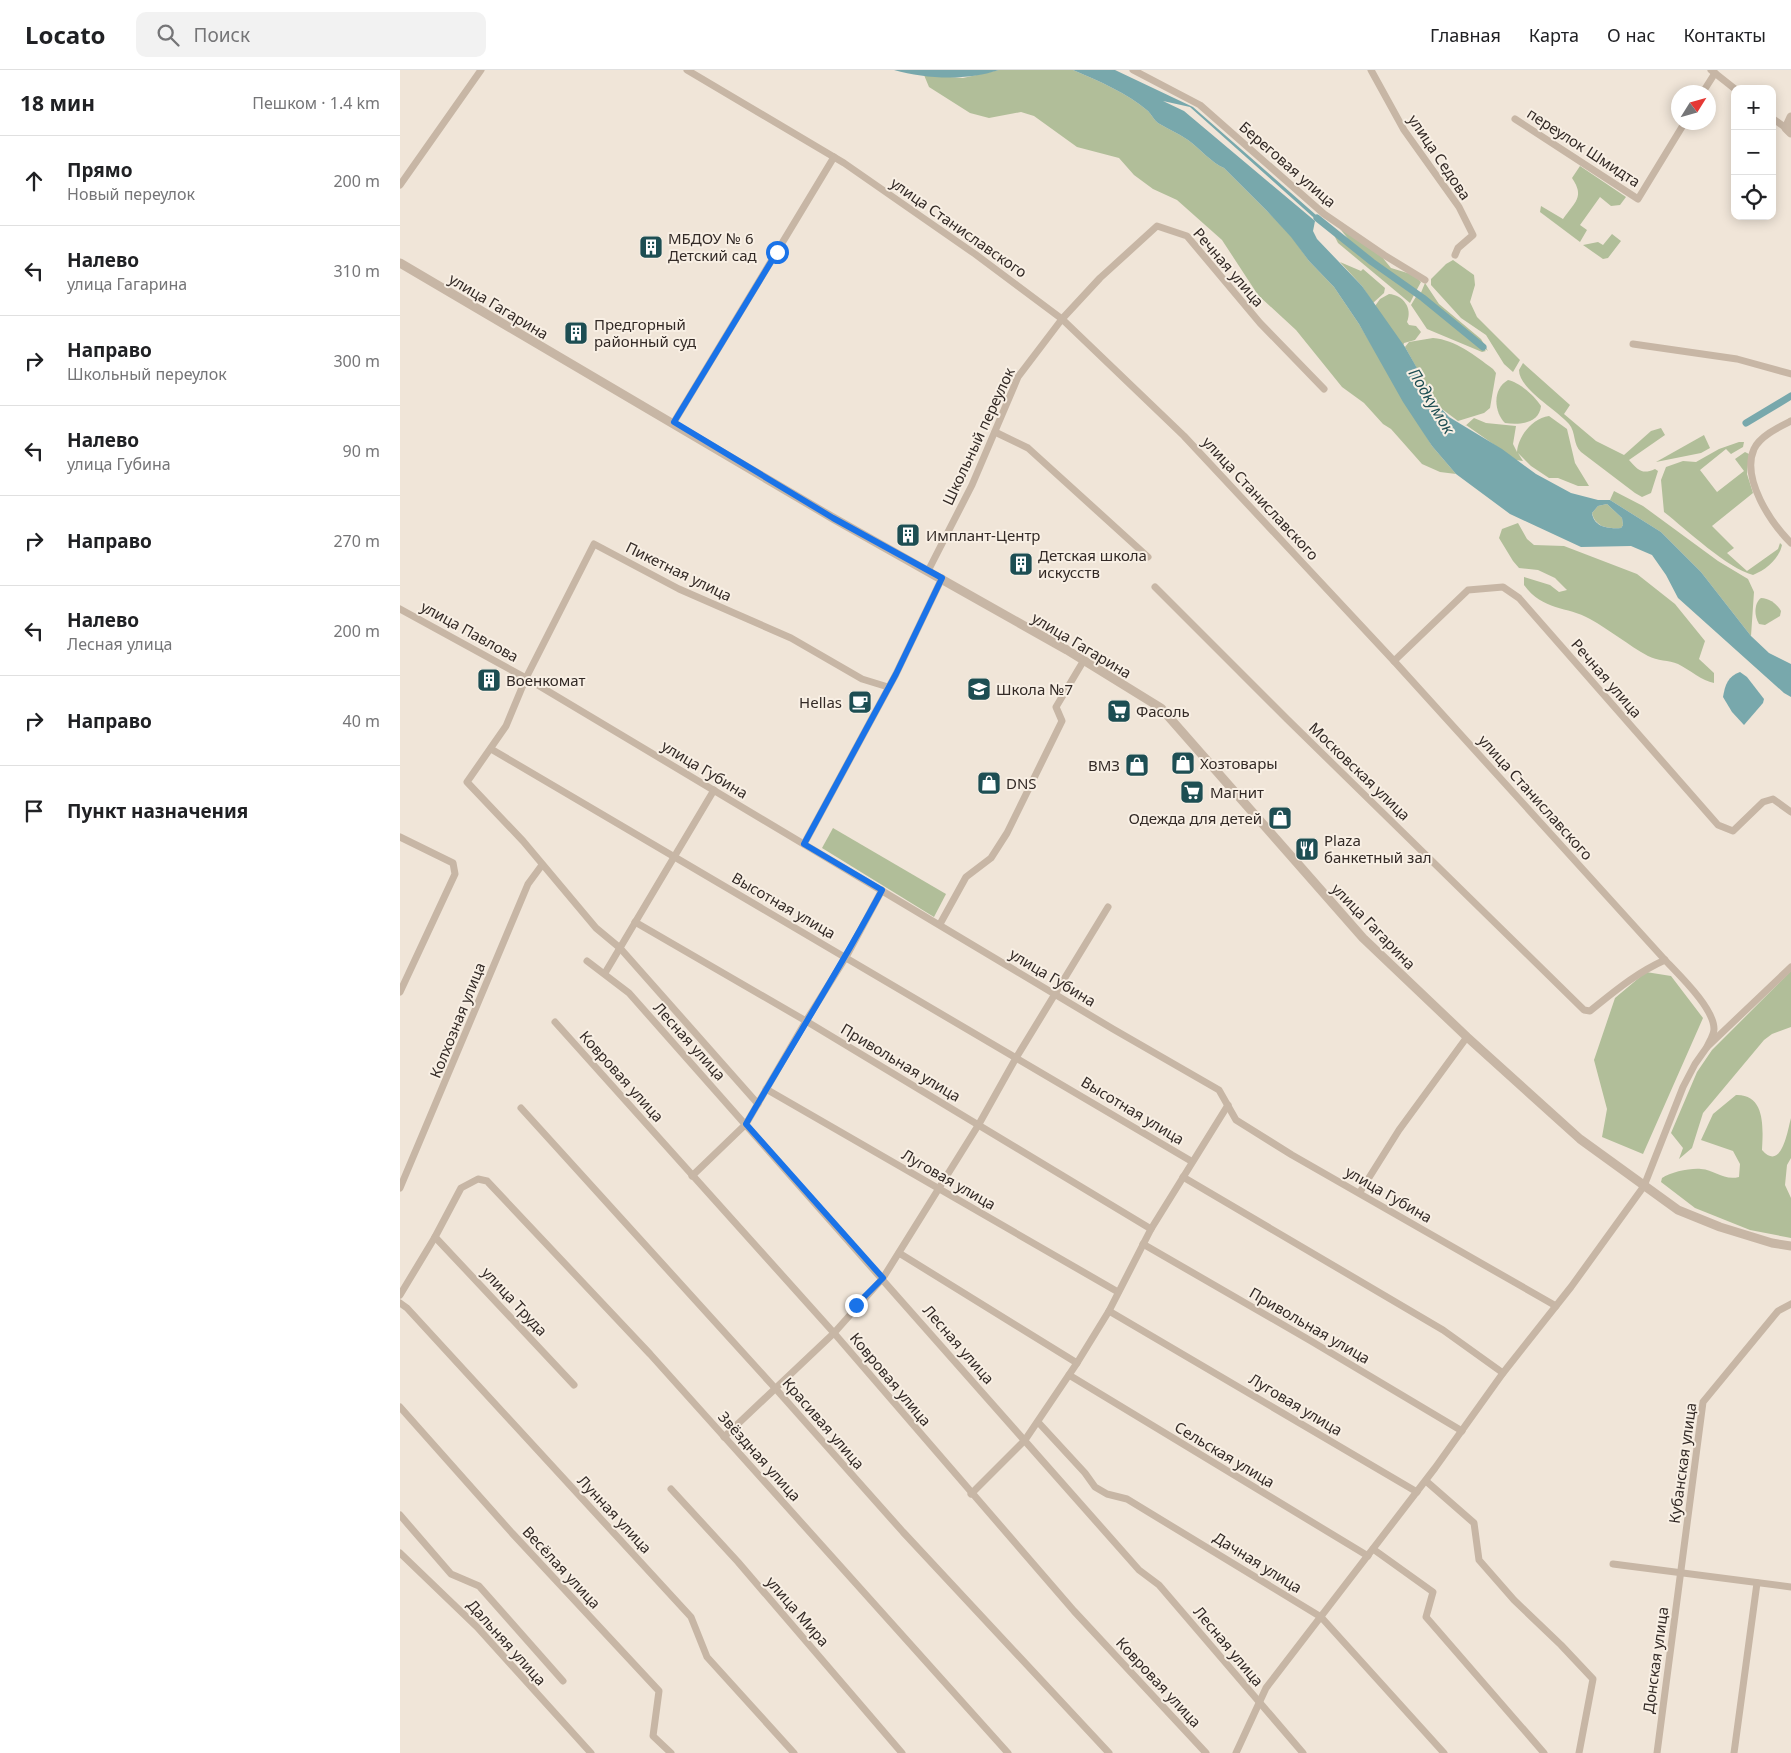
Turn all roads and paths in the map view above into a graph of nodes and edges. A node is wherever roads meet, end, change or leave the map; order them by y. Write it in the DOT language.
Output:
graph roads {
  1 [pos="481,70"];
  2 [pos="687,70"];
  3 [pos="1133,70"];
  4 [pos="1371,70"];
  5 [pos="1713,72"];
  6 [pos="1706,85"];
  7 [pos="1731,86"];
  8 [pos="1791,117"];
  9 [pos="1515,119"];
  10 [pos="1776,121"];
  11 [pos="1680,130"];
  12 [pos="1788,131"];
  13 [pos="834,156"];
  14 [pos="400,185"];
  15 [pos="1455,255"];
  16 [pos="400,263"];
  17 [pos="1426,280"];
  18 [pos="1062,318"];
  19 [pos="1633,344"];
  20 [pos="1791,374"];
  21 [pos="1324,389"];
  22 [pos="1791,421"];
  23 [pos="674,422"];
  24 [pos="995,432"];
  25 [pos="1791,543"];
  26 [pos="1148,557"];
  27 [pos="928,571"];
  28 [pos="942,578"];
  29 [pos="1155,586"];
  30 [pos="400,609"];
  31 [pos="1084,660"];
  32 [pos="1394,661"];
  33 [pos="526,678"];
  34 [pos="888,687"];
  35 [pos="491,749"];
  36 [pos="714,790"];
  37 [pos="1791,812"];
  38 [pos="400,837"];
  39 [pos="804,844"];
  40 [pos="674,858"];
  41 [pos="542,865"];
  42 [pos="882,890"];
  43 [pos="1108,907"];
  44 [pos="635,922"];
  45 [pos="940,924"];
  46 [pos="620,948"];
  47 [pos="846,957"];
  48 [pos="1665,960"];
  49 [pos="587,961"];
  50 [pos="1791,967"];
  51 [pos="604,973"];
  52 [pos="400,992"];
  53 [pos="1056,994"];
  54 [pos="806,1021"];
  55 [pos="555,1022"];
  56 [pos="1467,1037"];
  57 [pos="1707,1047"];
  58 [pos="1016,1058"];
  59 [pos="766,1089"];
  60 [pos="758,1104"];
  61 [pos="1228,1104"];
  62 [pos="521,1108"];
  63 [pos="746,1124"];
  64 [pos="979,1124"];
  65 [pos="1191,1161"];
  66 [pos="692,1176"];
  67 [pos="1183,1177"];
  68 [pos="1644,1186"];
  69 [pos="400,1188"];
  70 [pos="939,1189"];
  71 [pos="1360,1192"];
  72 [pos="1151,1229"];
  73 [pos="435,1237"];
  74 [pos="1143,1244"];
  75 [pos="1791,1246"];
  76 [pos="899,1254"];
  77 [pos="883,1278"];
  78 [pos="1118,1292"];
  79 [pos="400,1295"];
  80 [pos="400,1303"];
  81 [pos="1791,1304"];
  82 [pos="1556,1306"];
  83 [pos="1109,1311"];
  84 [pos="834,1333"];
  85 [pos="1077,1364"];
  86 [pos="1503,1373"];
  87 [pos="1069,1375"];
  88 [pos="574,1384"];
  89 [pos="775,1388"];
  90 [pos="400,1407"];
  91 [pos="1038,1422"];
  92 [pos="1462,1431"];
  93 [pos="724,1437"];
  94 [pos="1025,1440"];
  95 [pos="1426,1481"];
  96 [pos="671,1489"];
  97 [pos="1417,1492"];
  98 [pos="971,1494"];
  99 [pos="400,1515"];
  100 [pos="1373,1549"];
  101 [pos="400,1553"];
  102 [pos="1368,1556"];
  103 [pos="1613,1564"];
  104 [pos="1681,1571"];
  105 [pos="1758,1583"];
  106 [pos="1791,1586"];
  107 [pos="1321,1617"];
  108 [pos="563,1681"];
  109 [pos="1259,1701"];
  110 [pos="591,1753"];
  111 [pos="671,1753"];
  112 [pos="794,1753"];
  113 [pos="902,1753"];
  114 [pos="1008,1753"];
  115 [pos="1109,1753"];
  116 [pos="1206,1753"];
  117 [pos="1236,1753"];
  118 [pos="1303,1753"];
  119 [pos="1444,1753"];
  120 [pos="1544,1753"];
  121 [pos="1579,1753"];
  122 [pos="1657,1753"];
  123 [pos="1734,1753"];
  1 -- 14 [label="street"];
  2 -- 13 [label="street, улица Станиславского"];
  3 -- 17 [label="street, Береговая улица"];
  4 -- 15 [label="street, улица Седова"];
  5 -- 6 [label="street"];
  5 -- 7 [label="street"];
  8 -- 12 [label="street"];
  9 -- 11 [label="street, переулок Шмидта"];
  10 -- 12 [label="street"];
  13 -- 18 [label="street, улица Станиславского"];
  13 -- 23 [label="street"];
  16 -- 23 [label="street, улица Гагарина"];
  18 -- 21 [label="street, Речная улица"];
  18 -- 24 [label="street, Школьный переулок"];
  18 -- 32 [label="street, улица Станиславского"];
  19 -- 20 [label="street"];
  22 -- 25 [label="street"];
  23 -- 27 [label="street, улица Гагарина"];
  24 -- 26 [label="street"];
  24 -- 27 [label="street, Школьный переулок"];
  27 -- 28 [label="street, улица Гагарина"];
  28 -- 31 [label="street, улица Гагарина"];
  28 -- 34 [label="street"];
  29 -- 48 [label="street, Московская улица"];
  30 -- 33 [label="street, улица Павлова"];
  31 -- 45 [label="street"];
  31 -- 56 [label="street, улица Гагарина"];
  32 -- 37 [label="street, Речная улица"];
  32 -- 48 [label="street, улица Станиславского"];
  33 -- 34 [label="street, Пикетная улица"];
  33 -- 35 [label="street"];
  33 -- 36 [label="street, улица Губина"];
  34 -- 39 [label="street"];
  35 -- 40 [label="street, Высотная улица"];
  35 -- 41 [label="street, Лесная улица"];
  36 -- 39 [label="street, улица Губина"];
  36 -- 40 [label="street"];
  38 -- 52 [label="street"];
  39 -- 42 [label="street, улица Губина"];
  40 -- 44 [label="street"];
  40 -- 47 [label="street, Высотная улица"];
  41 -- 46 [label="street, Лесная улица"];
  41 -- 69 [label="street, Колхозная улица"];
  42 -- 45 [label="street, улица Губина"];
  42 -- 47 [label="street"];
  43 -- 53 [label="street"];
  44 -- 46 [label="street"];
  44 -- 54 [label="street, Привольная улица"];
  45 -- 53 [label="street, улица Губина"];
  46 -- 51 [label="street"];
  46 -- 60 [label="street, Лесная улица"];
  47 -- 54 [label="street"];
  47 -- 58 [label="street, Высотная улица"];
  48 -- 57 [label="street, улица Станиславского"];
  49 -- 51 [label="street, Лесная улица"];
  50 -- 57 [label="street"];
  51 -- 63 [label="street, Лесная улица"];
  53 -- 58 [label="street"];
  53 -- 61 [label="street, улица Губина"];
  54 -- 59 [label="street"];
  54 -- 64 [label="street, Привольная улица"];
  55 -- 66 [label="street, Ковровая улица"];
  56 -- 68 [label="street, улица Гагарина"];
  56 -- 71 [label="street"];
  57 -- 68 [label="street"];
  58 -- 64 [label="street"];
  58 -- 65 [label="street, Высотная улица"];
  59 -- 60 [label="street"];
  59 -- 70 [label="street, Луговая улица"];
  60 -- 63 [label="street"];
  61 -- 65 [label="street"];
  61 -- 71 [label="street, улица Губина"];
  62 -- 89 [label="street, Красивая улица"];
  63 -- 66 [label="street"];
  63 -- 77 [label="street, Лесная улица"];
  64 -- 70 [label="street"];
  64 -- 72 [label="street, Привольная улица"];
  65 -- 67 [label="street"];
  66 -- 84 [label="street, Ковровая улица"];
  67 -- 72 [label="street"];
  67 -- 86 [label="street"];
  68 -- 75 [label="street, улица Гагарина"];
  68 -- 82 [label="street"];
  70 -- 76 [label="street"];
  70 -- 78 [label="street, Луговая улица"];
  71 -- 82 [label="street, улица Губина"];
  72 -- 74 [label="street"];
  73 -- 79 [label="street"];
  73 -- 88 [label="street, улица Труда"];
  73 -- 93 [label="street, Звёздная улица"];
  74 -- 78 [label="street"];
  74 -- 92 [label="street, Привольная улица"];
  76 -- 77 [label="street"];
  76 -- 85 [label="street"];
  77 -- 84 [label="street"];
  77 -- 94 [label="street, Лесная улица"];
  78 -- 83 [label="street"];
  80 -- 112 [label="street, Лунная улица"];
  81 -- 104 [label="street, Кубанская улица"];
  82 -- 86 [label="street"];
  83 -- 85 [label="street"];
  83 -- 97 [label="street, Луговая улица"];
  84 -- 89 [label="street"];
  84 -- 98 [label="street, Ковровая улица"];
  85 -- 87 [label="street"];
  86 -- 92 [label="street"];
  87 -- 91 [label="street"];
  87 -- 102 [label="street, Сельская улица"];
  89 -- 93 [label="street"];
  89 -- 115 [label="street, Красивая улица"];
  90 -- 111 [label="street, Весёлая улица"];
  91 -- 94 [label="street"];
  91 -- 107 [label="street, Дачная улица"];
  92 -- 95 [label="street"];
  93 -- 114 [label="street, Звёздная улица"];
  94 -- 98 [label="street"];
  94 -- 109 [label="street, Лесная улица"];
  95 -- 97 [label="street"];
  95 -- 121 [label="street"];
  96 -- 113 [label="street, улица Мира"];
  97 -- 100 [label="street"];
  98 -- 116 [label="street, Ковровая улица"];
  99 -- 108 [label="street"];
  100 -- 102 [label="street"];
  100 -- 120 [label="street"];
  101 -- 110 [label="street, Дальняя улица"];
  102 -- 107 [label="street"];
  103 -- 104 [label="street"];
  104 -- 105 [label="street"];
  104 -- 122 [label="street, Донская улица"];
  105 -- 106 [label="street"];
  105 -- 123 [label="street"];
  107 -- 109 [label="street"];
  107 -- 119 [label="street, Дачная улица"];
  109 -- 117 [label="street"];
  109 -- 118 [label="street, Лесная улица"];
}
